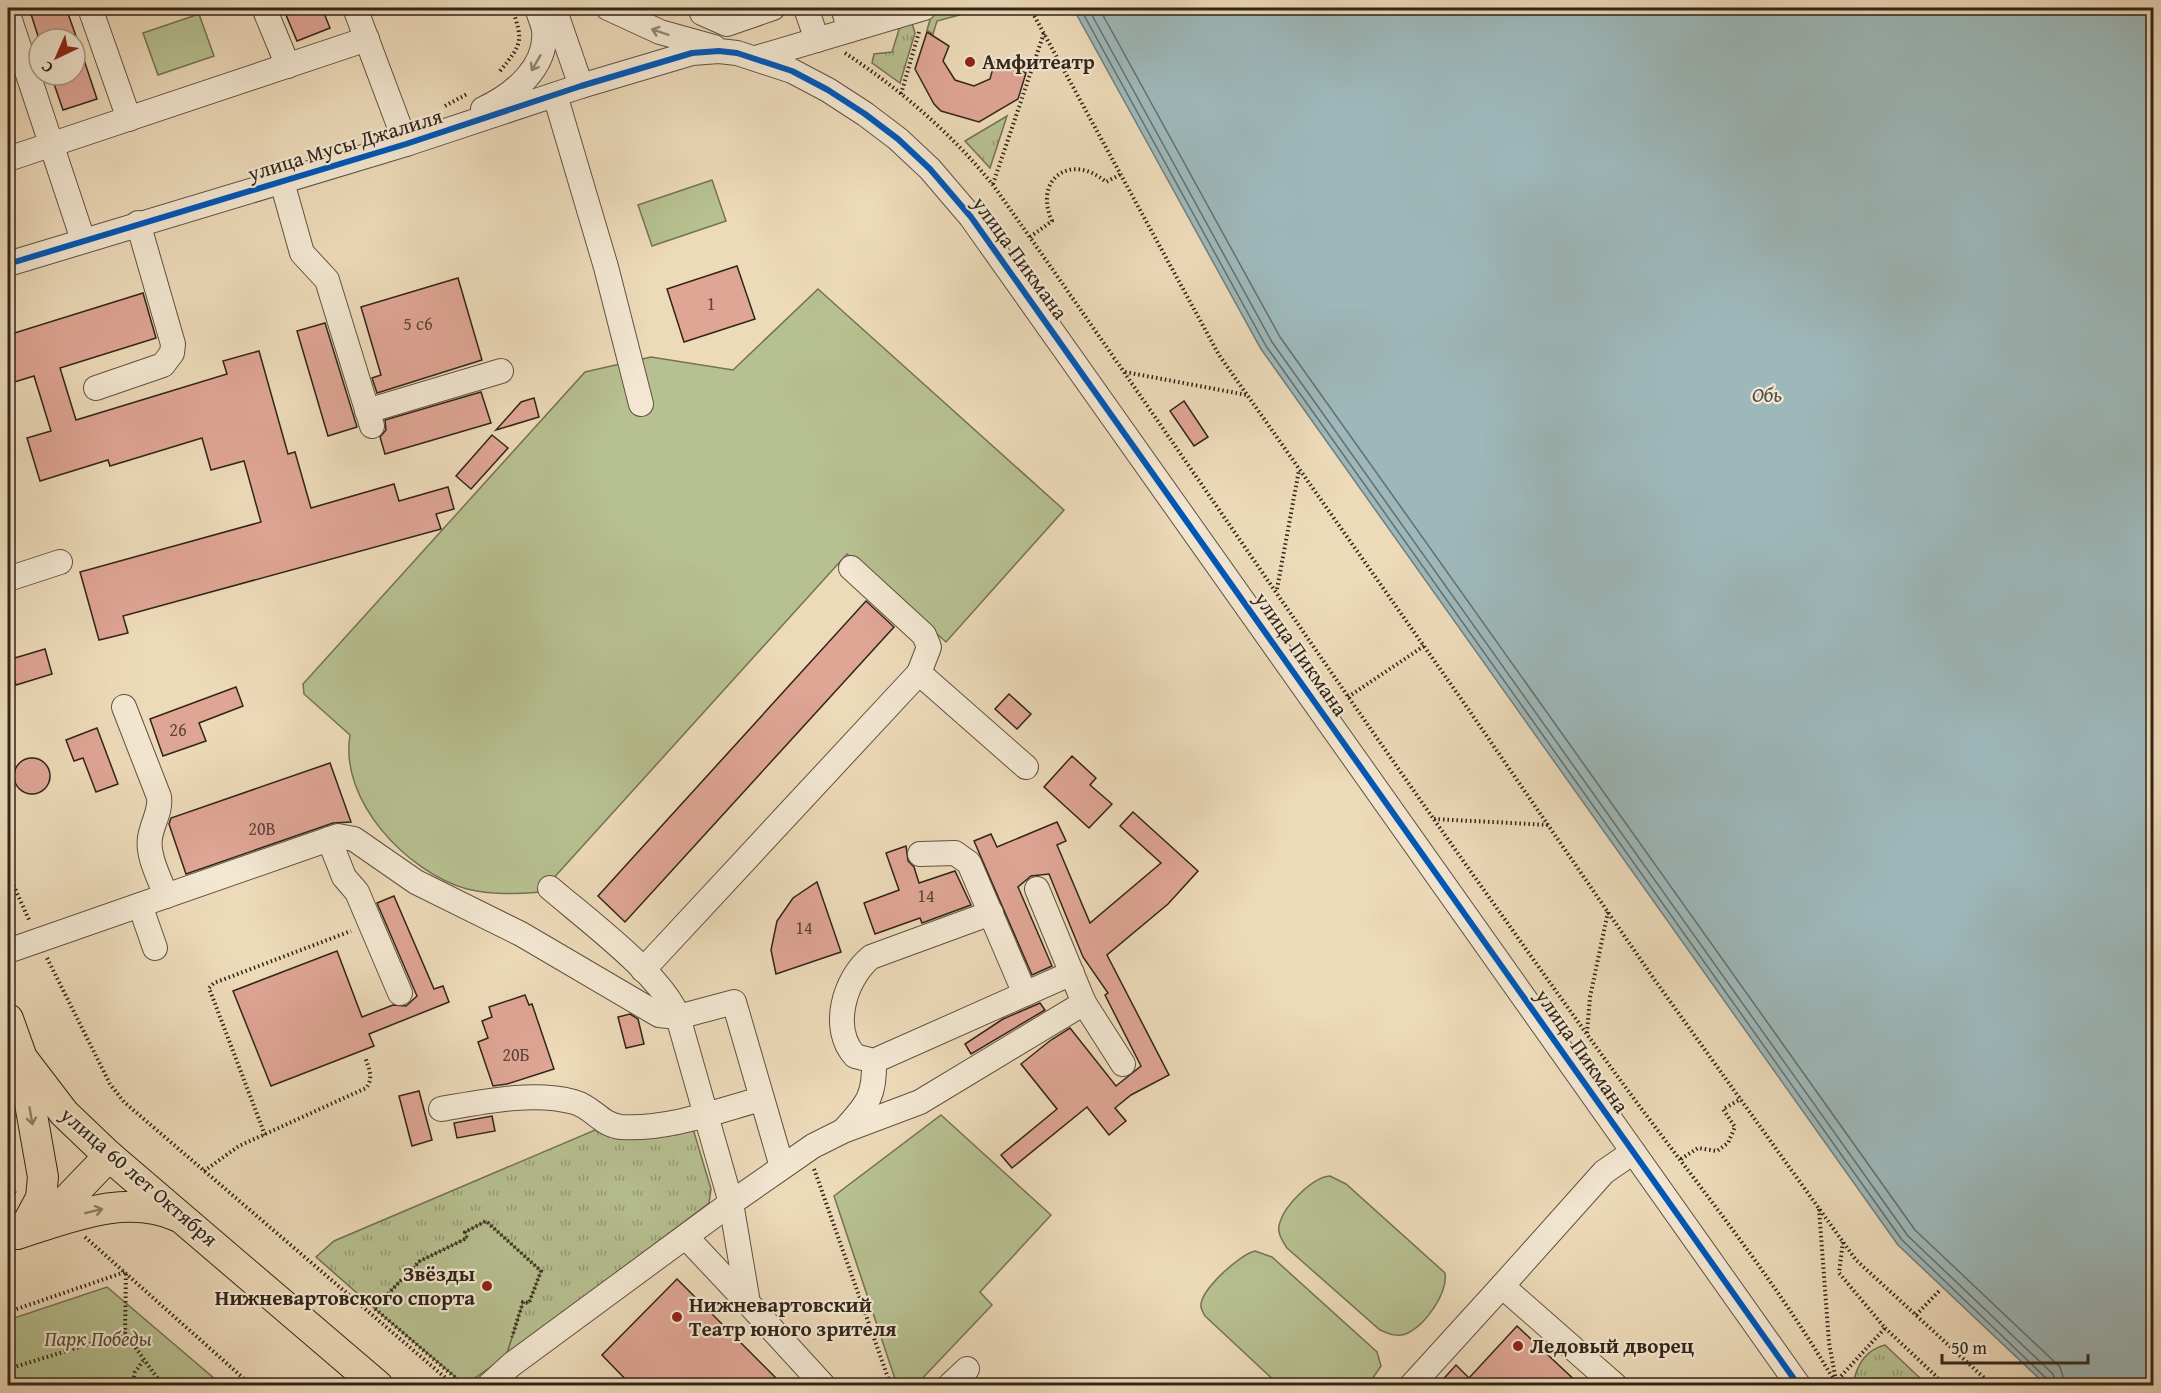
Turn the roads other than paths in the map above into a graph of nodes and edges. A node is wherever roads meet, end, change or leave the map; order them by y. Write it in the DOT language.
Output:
graph roads {
  1 [pos="90,8"];
  2 [pos="264,8"];
  3 [pos="355,8"];
  4 [pos="537,8"];
  5 [pos="554,8"];
  6 [pos="608,8"];
  7 [pos="700,8"];
  8 [pos="773,8"];
  9 [pos="806,8"];
  10 [pos="918,12"];
  11 [pos="882,13"];
  12 [pos="8,14"];
  13 [pos="724,16"];
  14 [pos="846,19"];
  15 [pos="367,39"];
  16 [pos="820,39"];
  17 [pos="692,53"];
  18 [pos="746,56"];
  19 [pos="288,66"];
  20 [pos="581,86"];
  21 [pos="555,95"];
  22 [pos="129,119"];
  23 [pos="447,131"];
  24 [pos="406,144"];
  25 [pos="51,145"];
  26 [pos="8,159"];
  27 [pos="282,182"];
  28 [pos="138,223"];
  29 [pos="83,240"];
  30 [pos="8,264"];
  31 [pos="501,371"];
  32 [pos="96,388"];
  33 [pos="641,405"];
  34 [pos="60,562"];
  35 [pos="851,568"];
  36 [pos="8,579"];
  37 [pos="919,673"];
  38 [pos="124,707"];
  39 [pos="1026,767"];
  40 [pos="329,839"];
  41 [pos="920,854"];
  42 [pos="550,888"];
  43 [pos="1037,890"];
  44 [pos="166,896"];
  45 [pos="140,905"];
  46 [pos="991,913"];
  47 [pos="155,948"];
  48 [pos="8,951"];
  49 [pos="643,970"];
  50 [pos="1072,974"];
  51 [pos="1035,989"];
  52 [pos="400,993"];
  53 [pos="1084,1003"];
  54 [pos="678,1017"];
  55 [pos="1061,1017"];
  56 [pos="8,1019"];
  57 [pos="22,1058"];
  58 [pos="874,1061"];
  59 [pos="1123,1064"];
  60 [pos="761,1099"];
  61 [pos="441,1109"];
  62 [pos="705,1114"];
  63 [pos="843,1131"];
  64 [pos="1633,1152"];
  65 [pos="109,1156"];
  66 [pos="782,1167"];
  67 [pos="731,1203"];
  68 [pos="188,1221"];
  69 [pos="12,1235"];
  70 [pos="686,1237"];
  71 [pos="1502,1286"];
  72 [pos="748,1303"];
  73 [pos="967,1369"];
  74 [pos="488,1383"];
  75 [pos="378,1386"];
  76 [pos="824,1386"];
  77 [pos="949,1386"];
  78 [pos="1411,1386"];
  79 [pos="1616,1386"];
  80 [pos="1799,1386"];
  1 -- 22 [label="street"];
  2 -- 19 [label="street"];
  3 -- 15 [label="street"];
  4 -- 23 [label="street, one-way"];
  5 -- 20 [label="street"];
  18 -- 6 [label="street, one-way"];
  7 -- 13 [label="street"];
  8 -- 13 [label="street"];
  9 -- 16 [label="street"];
  10 -- 11 [label="street"];
  11 -- 14 [label="street"];
  12 -- 25 [label="street"];
  13 -- 18 [label="street"];
  14 -- 16 [label="street"];
  15 -- 19 [label="street"];
  15 -- 24 [label="street"];
  16 -- 18 [label="street"];
  17 -- 18 [label="street, улица Пикмана"];
  17 -- 20 [label="street, улица Мусы Джалиля"];
  18 -- 64 [label="street, улица Пикмана"];
  19 -- 22 [label="street"];
  20 -- 21 [label="street, улица Мусы Джалиля"];
  21 -- 23 [label="street, улица Мусы Джалиля"];
  21 -- 33 [label="street"];
  22 -- 25 [label="street"];
  23 -- 24 [label="street, улица Мусы Джалиля"];
  24 -- 27 [label="street, улица Мусы Джалиля"];
  25 -- 26 [label="street"];
  25 -- 29 [label="street"];
  27 -- 28 [label="street, улица Мусы Джалиля"];
  27 -- 31 [label="street"];
  28 -- 29 [label="street, улица Мусы Джалиля"];
  28 -- 32 [label="street"];
  29 -- 30 [label="street, улица Мусы Джалиля"];
  34 -- 36 [label="street"];
  35 -- 37 [label="street"];
  37 -- 39 [label="street"];
  37 -- 49 [label="street"];
  38 -- 44 [label="street"];
  40 -- 44 [label="street"];
  40 -- 52 [label="street"];
  40 -- 54 [label="street"];
  41 -- 46 [label="street"];
  42 -- 49 [label="street"];
  43 -- 50 [label="street"];
  44 -- 45 [label="street"];
  45 -- 47 [label="street"];
  45 -- 48 [label="street"];
  46 -- 51 [label="street"];
  46 -- 58 [label="street"];
  49 -- 54 [label="street"];
  50 -- 51 [label="street"];
  50 -- 53 [label="street"];
  51 -- 55 [label="street"];
  51 -- 58 [label="street"];
  53 -- 55 [label="street"];
  53 -- 59 [label="street"];
  54 -- 60 [label="street"];
  54 -- 62 [label="street"];
  55 -- 63 [label="street"];
  56 -- 57 [label="main road, улица 60 лет Октября"];
  57 -- 65 [label="main road, улица 60 лет Октября"];
  57 -- 69 [label="main road, one-way"];
  58 -- 63 [label="street"];
  60 -- 62 [label="street"];
  60 -- 66 [label="street"];
  61 -- 62 [label="street"];
  62 -- 67 [label="street"];
  63 -- 66 [label="street"];
  64 -- 71 [label="street"];
  64 -- 80 [label="street, улица Пикмана"];
  65 -- 68 [label="main road, улица 60 лет Октября"];
  65 -- 69 [label="main road"];
  66 -- 67 [label="street"];
  67 -- 70 [label="street"];
  67 -- 72 [label="street"];
  69 -- 68 [label="main road, one-way"];
  68 -- 75 [label="main road, улица 60 лет Октября"];
  70 -- 72 [label="street"];
  70 -- 74 [label="street"];
  71 -- 78 [label="street"];
  71 -- 79 [label="street"];
  72 -- 76 [label="street"];
  73 -- 77 [label="street"];
}
